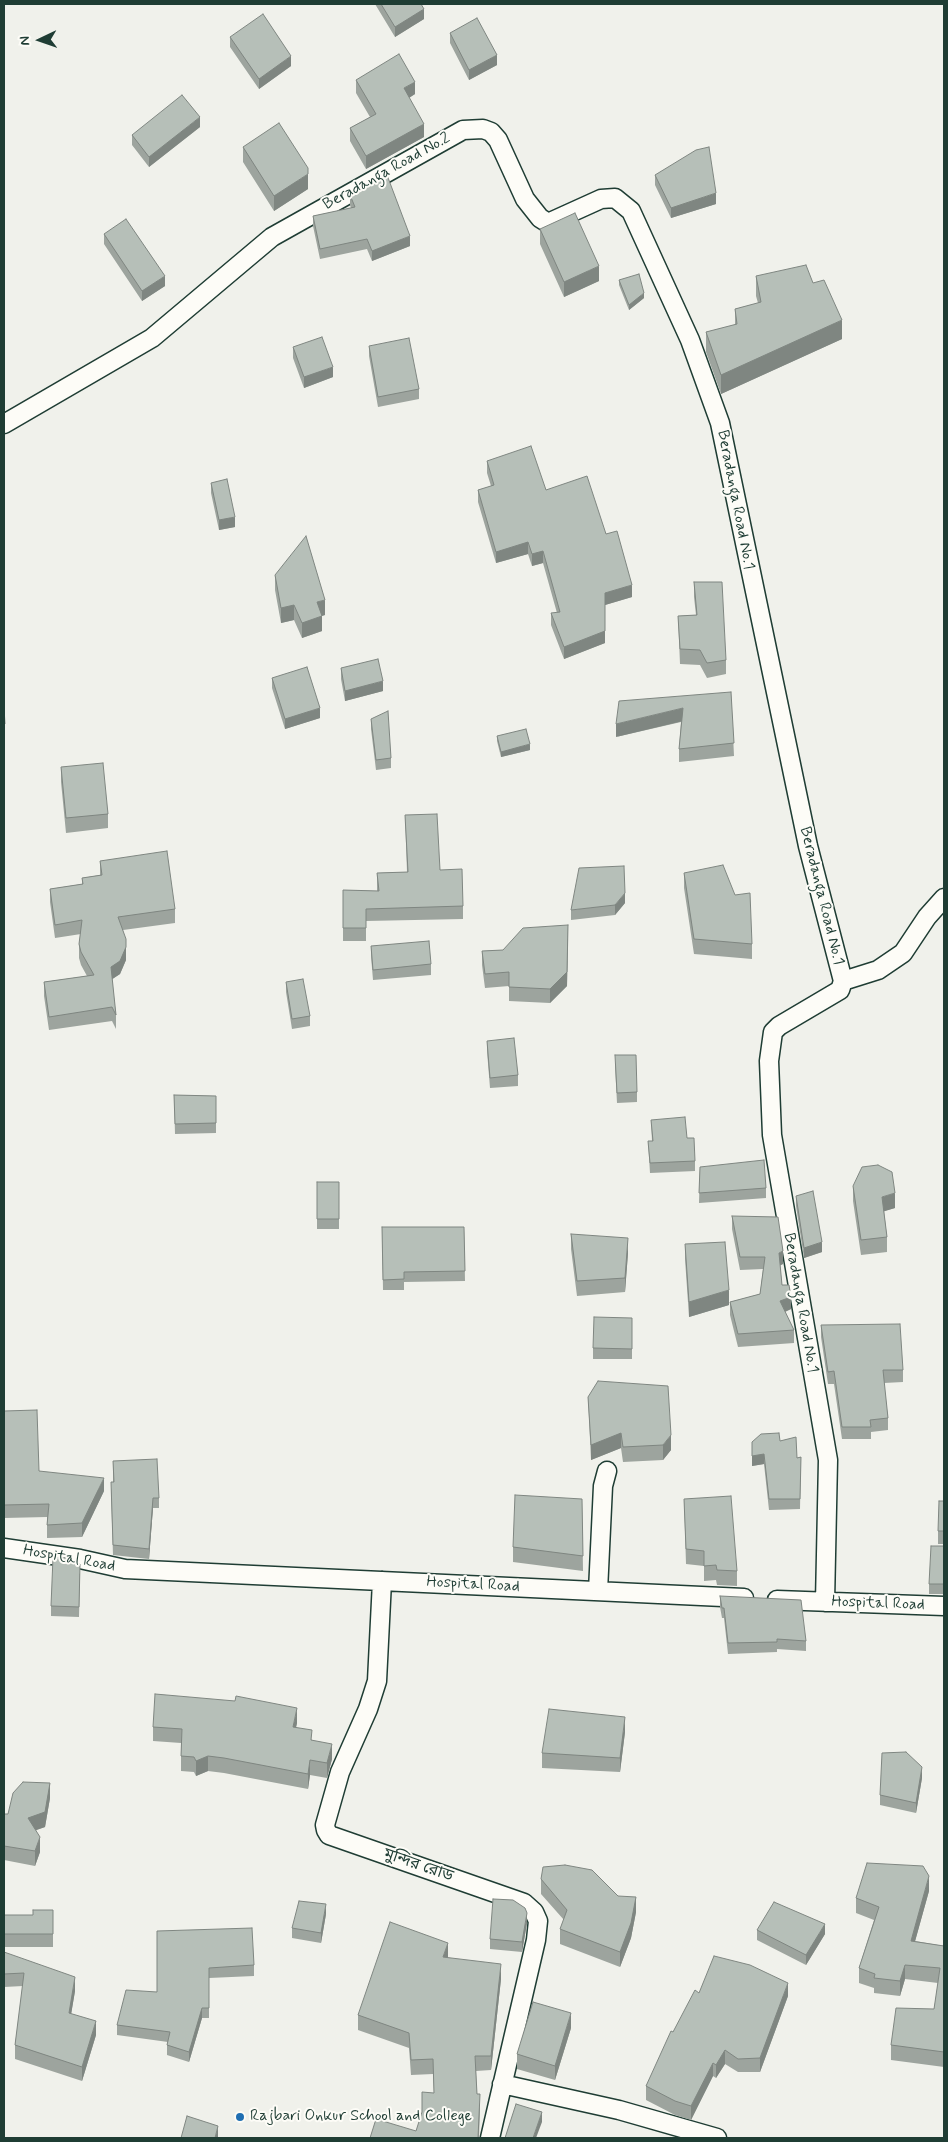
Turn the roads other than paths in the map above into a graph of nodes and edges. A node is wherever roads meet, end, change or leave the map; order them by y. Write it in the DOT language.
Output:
graph roads {
  1 [pos="690,340"];
  2 [pos="4,424"];
  3 [pos="944,898"];
  4 [pos="843,981"];
  5 [pos="607,1471"];
  6 [pos="4,1548"];
  7 [pos="382,1580"];
  8 [pos="598,1591"];
  9 [pos="825,1602"];
  10 [pos="944,1606"];
  11 [pos="502,2084"];
  12 [pos="490,2138"];
  13 [pos="717,2138"];
  1 -- 2 [label="street, Beradanga Road No.2"];
  1 -- 4 [label="street, Beradanga Road No.1"];
  3 -- 4 [label="street"];
  4 -- 9 [label="street, Beradanga Road No.1"];
  5 -- 8 [label="street"];
  6 -- 7 [label="street, Hospital Road"];
  7 -- 8 [label="street, Hospital Road"];
  7 -- 11 [label="street, মুন্দির রোড"];
  8 -- 9 [label="street, Hospital Road"];
  9 -- 10 [label="street, Hospital Road"];
  11 -- 12 [label="street, মুন্দির রোড"];
  11 -- 13 [label="street"];
}
